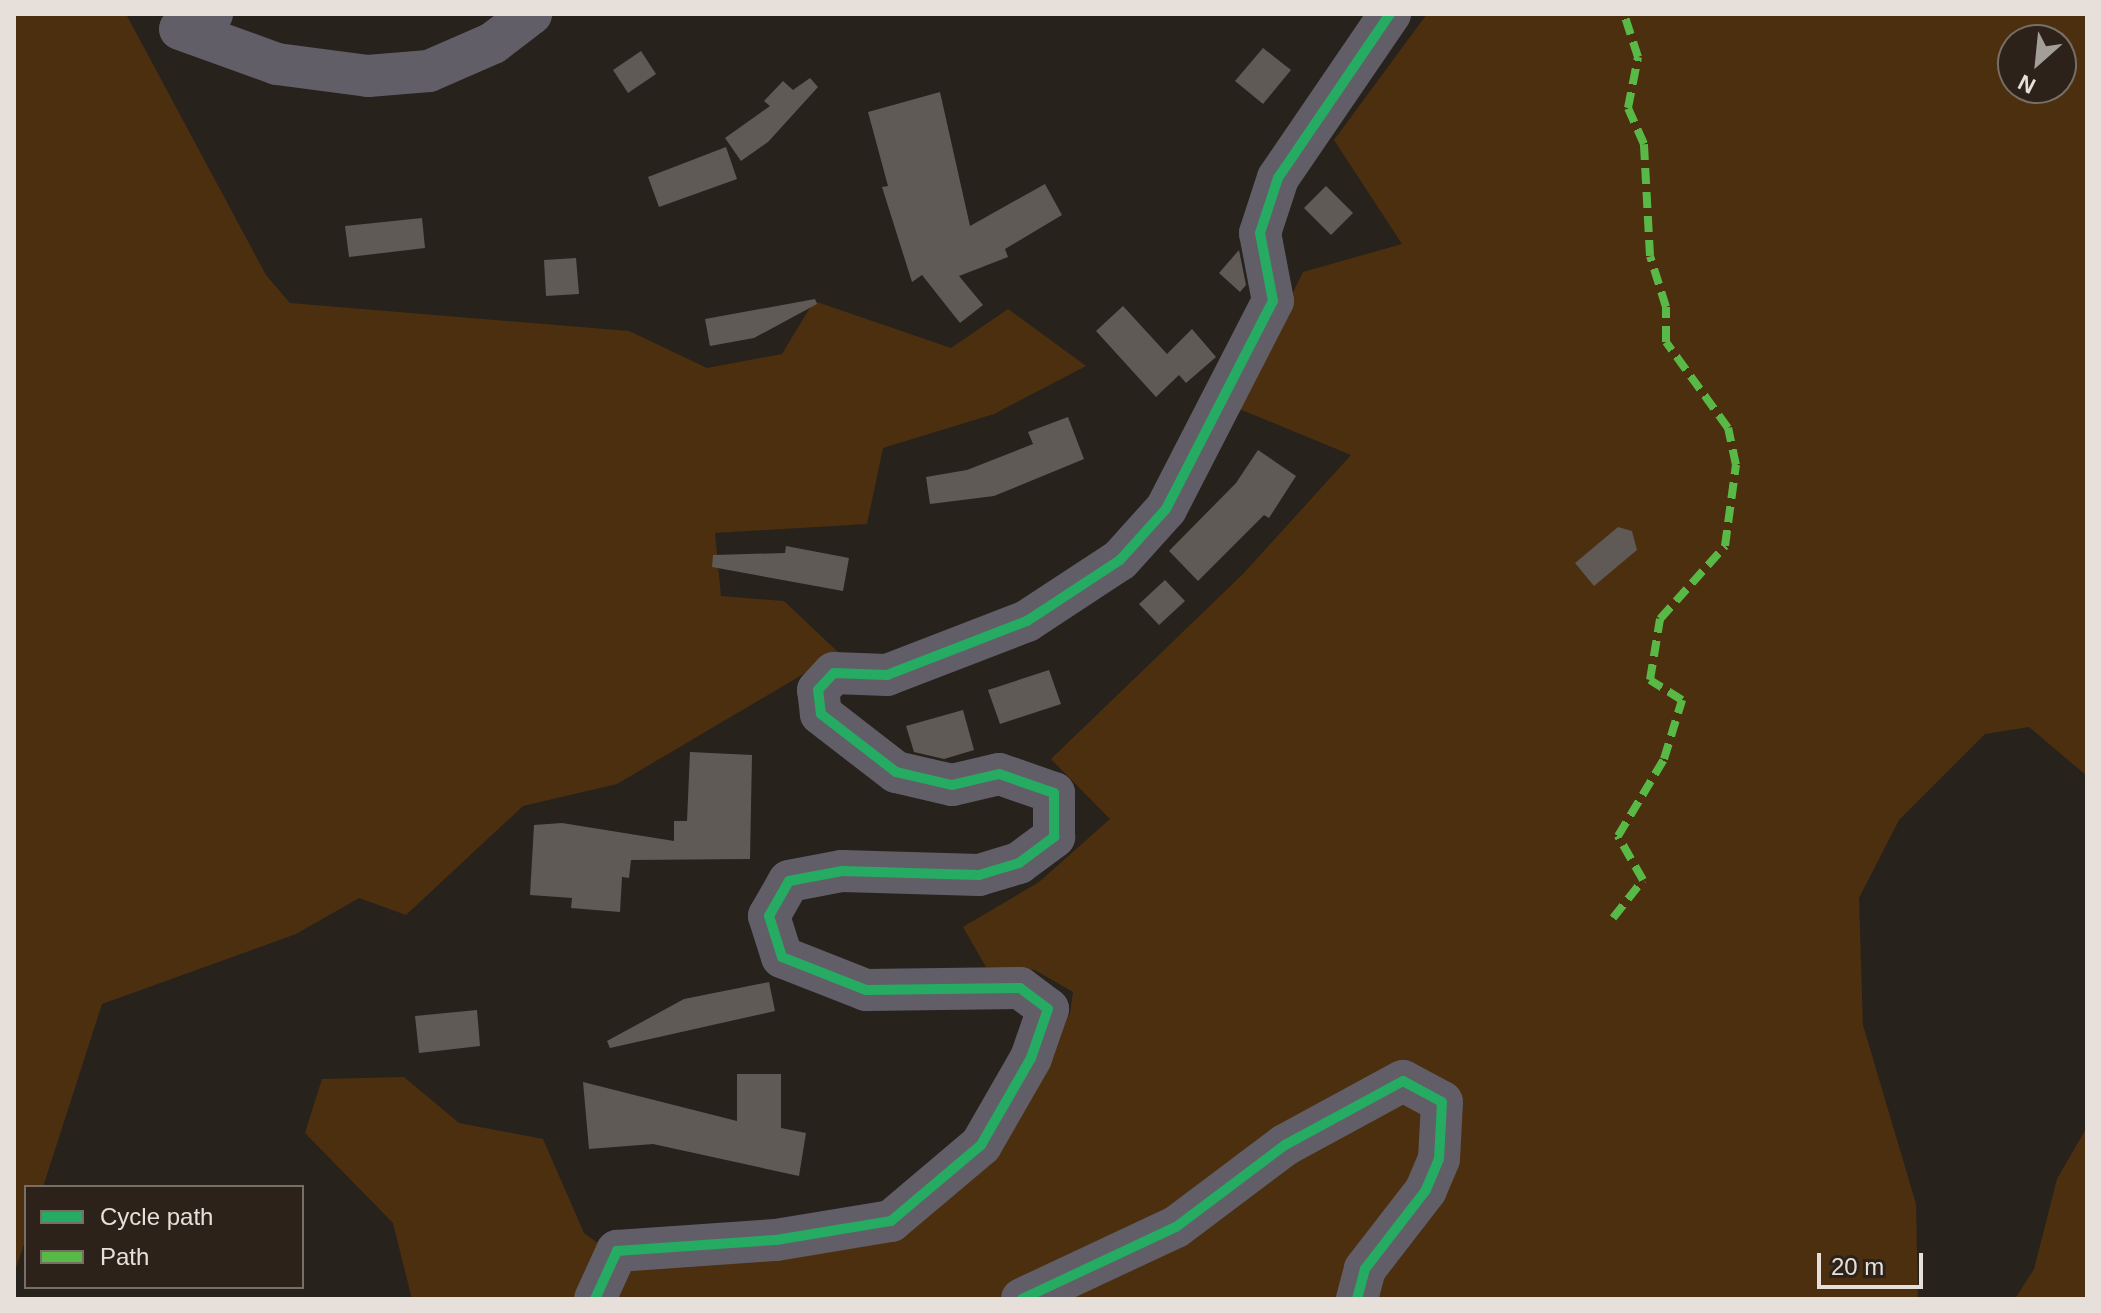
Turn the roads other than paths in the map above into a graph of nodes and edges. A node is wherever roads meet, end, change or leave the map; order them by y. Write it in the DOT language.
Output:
graph roads {
  1 [pos="212,14"];
  2 [pos="531,14"];
  3 [pos="1390,14"];
  4 [pos="595,1299"];
  5 [pos="1022,1299"];
  6 [pos="1357,1299"];
  1 -- 2 [label="street"];
  3 -- 4 [label="street"];
  5 -- 6 [label="street"];
}
